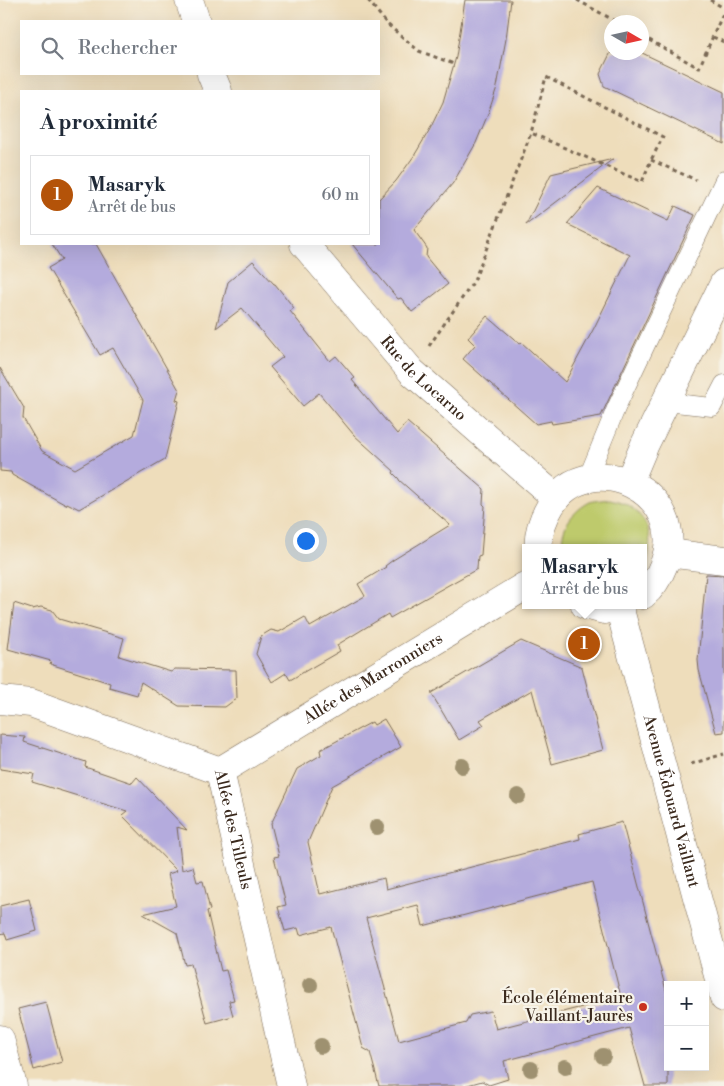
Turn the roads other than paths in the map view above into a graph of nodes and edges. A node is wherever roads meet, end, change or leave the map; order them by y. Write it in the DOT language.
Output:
graph roads {
  1 [pos="190,0"];
  2 [pos="196,20"];
  3 [pos="211,75"];
  4 [pos="218,90"];
  5 [pos="724,180"];
  6 [pos="305,245"];
  7 [pos="724,283"];
  8 [pos="724,384"];
  9 [pos="666,402"];
  10 [pos="587,479"];
  11 [pos="628,482"];
  12 [pos="556,498"];
  13 [pos="538,544"];
  14 [pos="668,553"];
  15 [pos="724,560"];
  16 [pos="647,587"];
  17 [pos="522,588"];
  18 [pos="630,609"];
  19 [pos="0,700"];
  20 [pos="220,771"];
  21 [pos="724,998"];
  22 [pos="0,1039"];
  23 [pos="13,1086"];
  24 [pos="291,1086"];
  1 -- 2 [label="street"];
  3 -- 4 [label="street"];
  5 -- 10 [label="lane"];
  6 -- 12 [label="street, Rue de Locarno"];
  7 -- 9 [label="street"];
  8 -- 9 [label="lane"];
  9 -- 11 [label="street"];
  10 -- 11 [label="street"];
  10 -- 12 [label="street"];
  11 -- 14 [label="street"];
  12 -- 13 [label="street"];
  14 -- 15 [label="street"];
  14 -- 16 [label="street"];
  17 -- 20 [label="street, Allée des Marronniers"];
  18 -- 21 [label="street, Avenue Édouard Vaillant"];
  19 -- 20 [label="street, Allée des Tilleuls"];
  20 -- 24 [label="street, Allée des Tilleuls"];
  22 -- 23 [label="street"];
}
